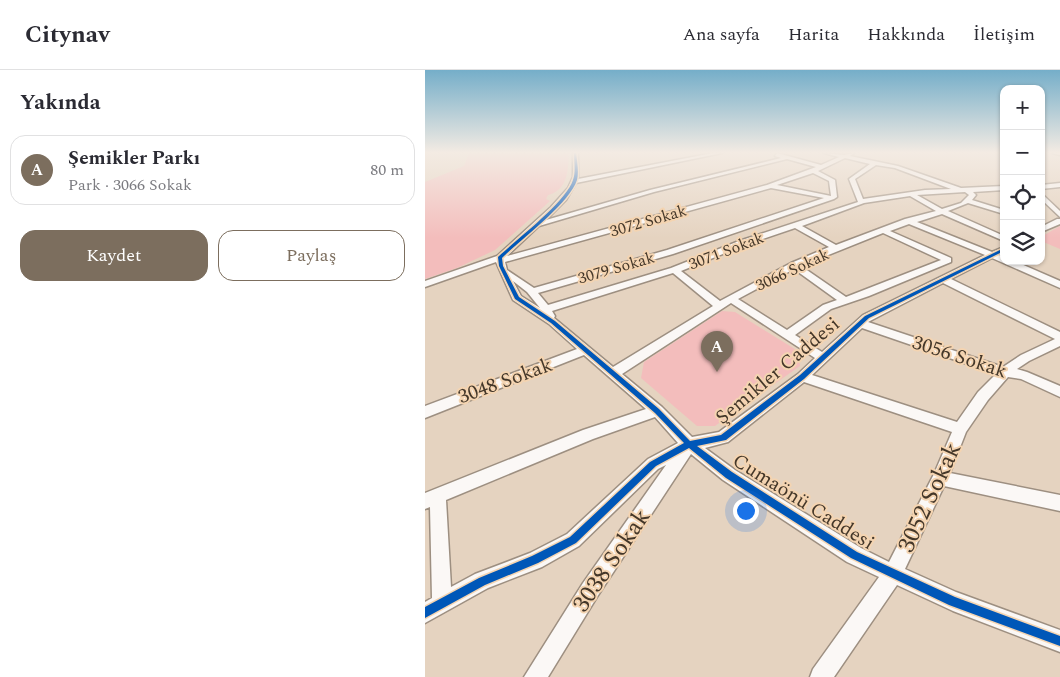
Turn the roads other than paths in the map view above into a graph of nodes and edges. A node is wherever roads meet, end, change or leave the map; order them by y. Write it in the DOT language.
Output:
graph roads {
  1 [pos="577,181"];
  2 [pos="691,181"];
  3 [pos="783,181"];
  4 [pos="832,181"];
  5 [pos="853,181"];
  6 [pos="937,181"];
  7 [pos="574,182"];
  8 [pos="1060,185"];
  9 [pos="769,186"];
  10 [pos="1051,186"];
  11 [pos="1045,187"];
  12 [pos="1000,188"];
  13 [pos="963,190"];
  14 [pos="1060,190"];
  15 [pos="911,194"];
  16 [pos="832,198"];
  17 [pos="1045,199"];
  18 [pos="968,201"];
  19 [pos="861,202"];
  20 [pos="944,210"];
  21 [pos="1000,211"];
  22 [pos="1060,215"];
  23 [pos="908,221"];
  24 [pos="1060,221"];
  25 [pos="535,225"];
  26 [pos="795,225"];
  27 [pos="1045,227"];
  28 [pos="882,230"];
  29 [pos="1000,237"];
  30 [pos="836,248"];
  31 [pos="1000,256"];
  32 [pos="1000,256"];
  33 [pos="500,259"];
  34 [pos="1019,265"];
  35 [pos="794,266"];
  36 [pos="674,270"];
  37 [pos="505,272"];
  38 [pos="943,279"];
  39 [pos="425,284"];
  40 [pos="1060,285"];
  41 [pos="533,291"];
  42 [pos="731,299"];
  43 [pos="845,301"];
  44 [pos="720,306"];
  45 [pos="545,314"];
  46 [pos="859,323"];
  47 [pos="787,336"];
  48 [pos="1060,337"];
  49 [pos="1060,342"];
  50 [pos="586,350"];
  51 [pos="823,358"];
  52 [pos="1005,372"];
  53 [pos="613,373"];
  54 [pos="802,377"];
  55 [pos="1060,392"];
  56 [pos="657,411"];
  57 [pos="425,412"];
  58 [pos="960,430"];
  59 [pos="689,444"];
  60 [pos="940,478"];
  61 [pos="431,498"];
  62 [pos="1060,503"];
  63 [pos="893,574"];
  64 [pos="442,604"];
  65 [pos="425,613"];
  66 [pos="1060,641"];
  67 [pos="535,677"];
  68 [pos="821,677"];
  1 -- 7 [label="street"];
  2 -- 25 [label="street"];
  3 -- 9 [label="street, 3072 Sokak"];
  4 -- 16 [label="street"];
  5 -- 19 [label="street"];
  6 -- 13 [label="street"];
  7 -- 25 [label="street"];
  8 -- 10 [label="street"];
  9 -- 16 [label="street"];
  9 -- 33 [label="street, 3072 Sokak"];
  10 -- 11 [label="street"];
  10 -- 14 [label="street"];
  12 -- 13 [label="street, 3071 Sokak"];
  13 -- 15 [label="street, 3071 Sokak"];
  13 -- 18 [label="street"];
  15 -- 19 [label="street, 3071 Sokak"];
  15 -- 20 [label="street"];
  16 -- 41 [label="street, 3079 Sokak"];
  17 -- 22 [label="street"];
  18 -- 20 [label="street, 3066 Sokak"];
  18 -- 21 [label="street"];
  19 -- 26 [label="street, 3071 Sokak"];
  20 -- 23 [label="street, 3066 Sokak"];
  20 -- 29 [label="street"];
  23 -- 28 [label="street, 3066 Sokak"];
  23 -- 31 [label="street"];
  24 -- 27 [label="street"];
  25 -- 33 [label="street"];
  26 -- 30 [label="street"];
  26 -- 36 [label="street, 3071 Sokak"];
  28 -- 30 [label="street, 3066 Sokak"];
  28 -- 43 [label="street"];
  30 -- 35 [label="street, 3066 Sokak"];
  32 -- 38 [label="street, Şemikler Caddesi"];
  33 -- 37 [label="street, Cumaönü Caddesi"];
  33 -- 39 [label="street, 3072 Sokak"];
  34 -- 40 [label="street"];
  35 -- 42 [label="street, 3066 Sokak"];
  35 -- 43 [label="street"];
  36 -- 44 [label="street"];
  36 -- 45 [label="street, 3071 Sokak"];
  37 -- 41 [label="street, Cumaönü Caddesi"];
  37 -- 45 [label="street, Cumaönü Caddesi"];
  38 -- 46 [label="street, Şemikler Caddesi"];
  38 -- 48 [label="street"];
  41 -- 45 [label="street, Cumaönü Caddesi"];
  42 -- 44 [label="street, 3066 Sokak"];
  42 -- 47 [label="street"];
  43 -- 47 [label="street"];
  44 -- 53 [label="street, 3066 Sokak"];
  45 -- 50 [label="street, Cumaönü Caddesi"];
  46 -- 51 [label="street, Şemikler Caddesi"];
  46 -- 52 [label="street, 3056 Sokak"];
  47 -- 51 [label="street"];
  49 -- 52 [label="street, 3052 Sokak"];
  50 -- 53 [label="street, Cumaönü Caddesi"];
  50 -- 57 [label="street, 3048 Sokak"];
  51 -- 54 [label="street, Şemikler Caddesi"];
  52 -- 55 [label="street, 3056 Sokak"];
  52 -- 58 [label="street, 3052 Sokak"];
  53 -- 56 [label="street, Cumaönü Caddesi"];
  54 -- 58 [label="street"];
  54 -- 59 [label="street, Şemikler Caddesi"];
  56 -- 59 [label="street, Cumaönü Caddesi"];
  56 -- 61 [label="street"];
  58 -- 60 [label="street, 3052 Sokak"];
  59 -- 63 [label="street, Cumaönü Caddesi"];
  59 -- 64 [label="street, Şemikler Caddesi"];
  59 -- 67 [label="street, 3038 Sokak"];
  60 -- 62 [label="street"];
  60 -- 63 [label="street, 3052 Sokak"];
  61 -- 64 [label="street"];
  63 -- 66 [label="street, Cumaönü Caddesi"];
  63 -- 68 [label="street, 3052 Sokak"];
  64 -- 65 [label="street, Şemikler Caddesi"];
}
